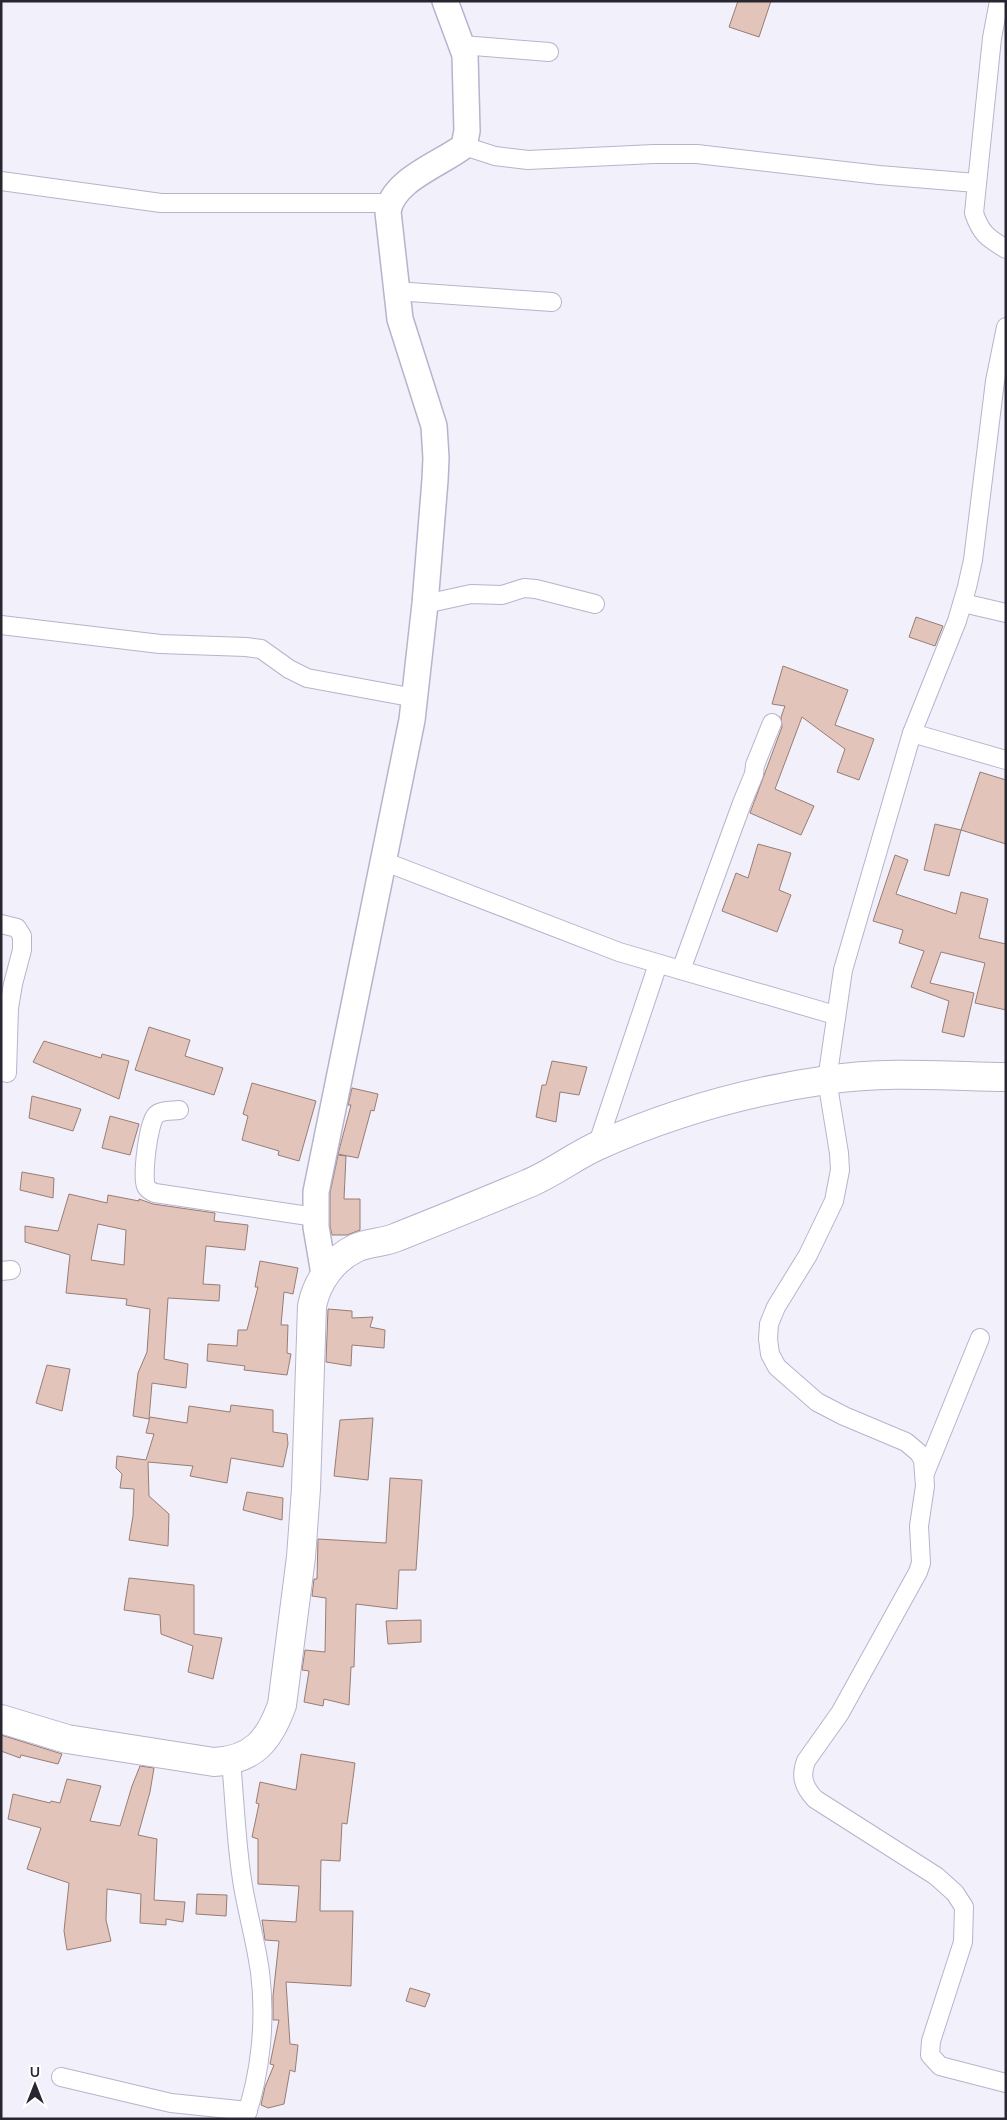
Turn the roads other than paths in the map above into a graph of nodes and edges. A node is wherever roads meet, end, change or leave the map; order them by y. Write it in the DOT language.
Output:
graph roads {
  1 [pos="445,1"];
  2 [pos="999,1"];
  3 [pos="462,45"];
  4 [pos="549,52"];
  5 [pos="464,146"];
  6 [pos="1,181"];
  7 [pos="976,183"];
  8 [pos="389,203"];
  9 [pos="1006,249"];
  10 [pos="395,291"];
  11 [pos="552,302"];
  12 [pos="1006,327"];
  13 [pos="963,603"];
  14 [pos="425,604"];
  15 [pos="595,604"];
  16 [pos="1006,613"];
  17 [pos="1,625"];
  18 [pos="414,698"];
  19 [pos="772,723"];
  20 [pos="912,733"];
  21 [pos="1006,760"];
  22 [pos="384,860"];
  23 [pos="1,924"];
  24 [pos="658,964"];
  25 [pos="681,970"];
  26 [pos="835,1015"];
  27 [pos="7,1073"];
  28 [pos="1006,1077"];
  29 [pos="827,1080"];
  30 [pos="179,1110"];
  31 [pos="597,1146"];
  32 [pos="315,1217"];
  33 [pos="324,1274"];
  34 [pos="980,1338"];
  35 [pos="925,1472"];
  36 [pos="1,1718"];
  37 [pos="231,1761"];
  38 [pos="60,2077"];
  39 [pos="1006,2083"];
  40 [pos="247,2115"];
  1 -- 3 [label="street"];
  2 -- 7 [label="street"];
  3 -- 4 [label="street"];
  3 -- 5 [label="street"];
  5 -- 7 [label="street"];
  5 -- 8 [label="street"];
  6 -- 8 [label="street"];
  7 -- 9 [label="street"];
  8 -- 10 [label="street"];
  10 -- 11 [label="street"];
  10 -- 14 [label="street"];
  12 -- 13 [label="street"];
  13 -- 16 [label="street"];
  13 -- 20 [label="street"];
  14 -- 15 [label="street"];
  14 -- 18 [label="street"];
  17 -- 18 [label="street"];
  18 -- 22 [label="street"];
  19 -- 25 [label="street"];
  20 -- 21 [label="street"];
  20 -- 26 [label="street"];
  22 -- 24 [label="street"];
  22 -- 32 [label="street"];
  23 -- 27 [label="street"];
  24 -- 25 [label="street"];
  24 -- 31 [label="street"];
  25 -- 26 [label="street"];
  26 -- 29 [label="street"];
  28 -- 29 [label="main road"];
  29 -- 31 [label="main road"];
  29 -- 35 [label="street"];
  30 -- 32 [label="street"];
  31 -- 33 [label="main road"];
  32 -- 33 [label="street"];
  33 -- 37 [label="main road"];
  34 -- 35 [label="street"];
  35 -- 39 [label="street"];
  36 -- 37 [label="main road"];
  37 -- 40 [label="street"];
  38 -- 40 [label="street"];
}
